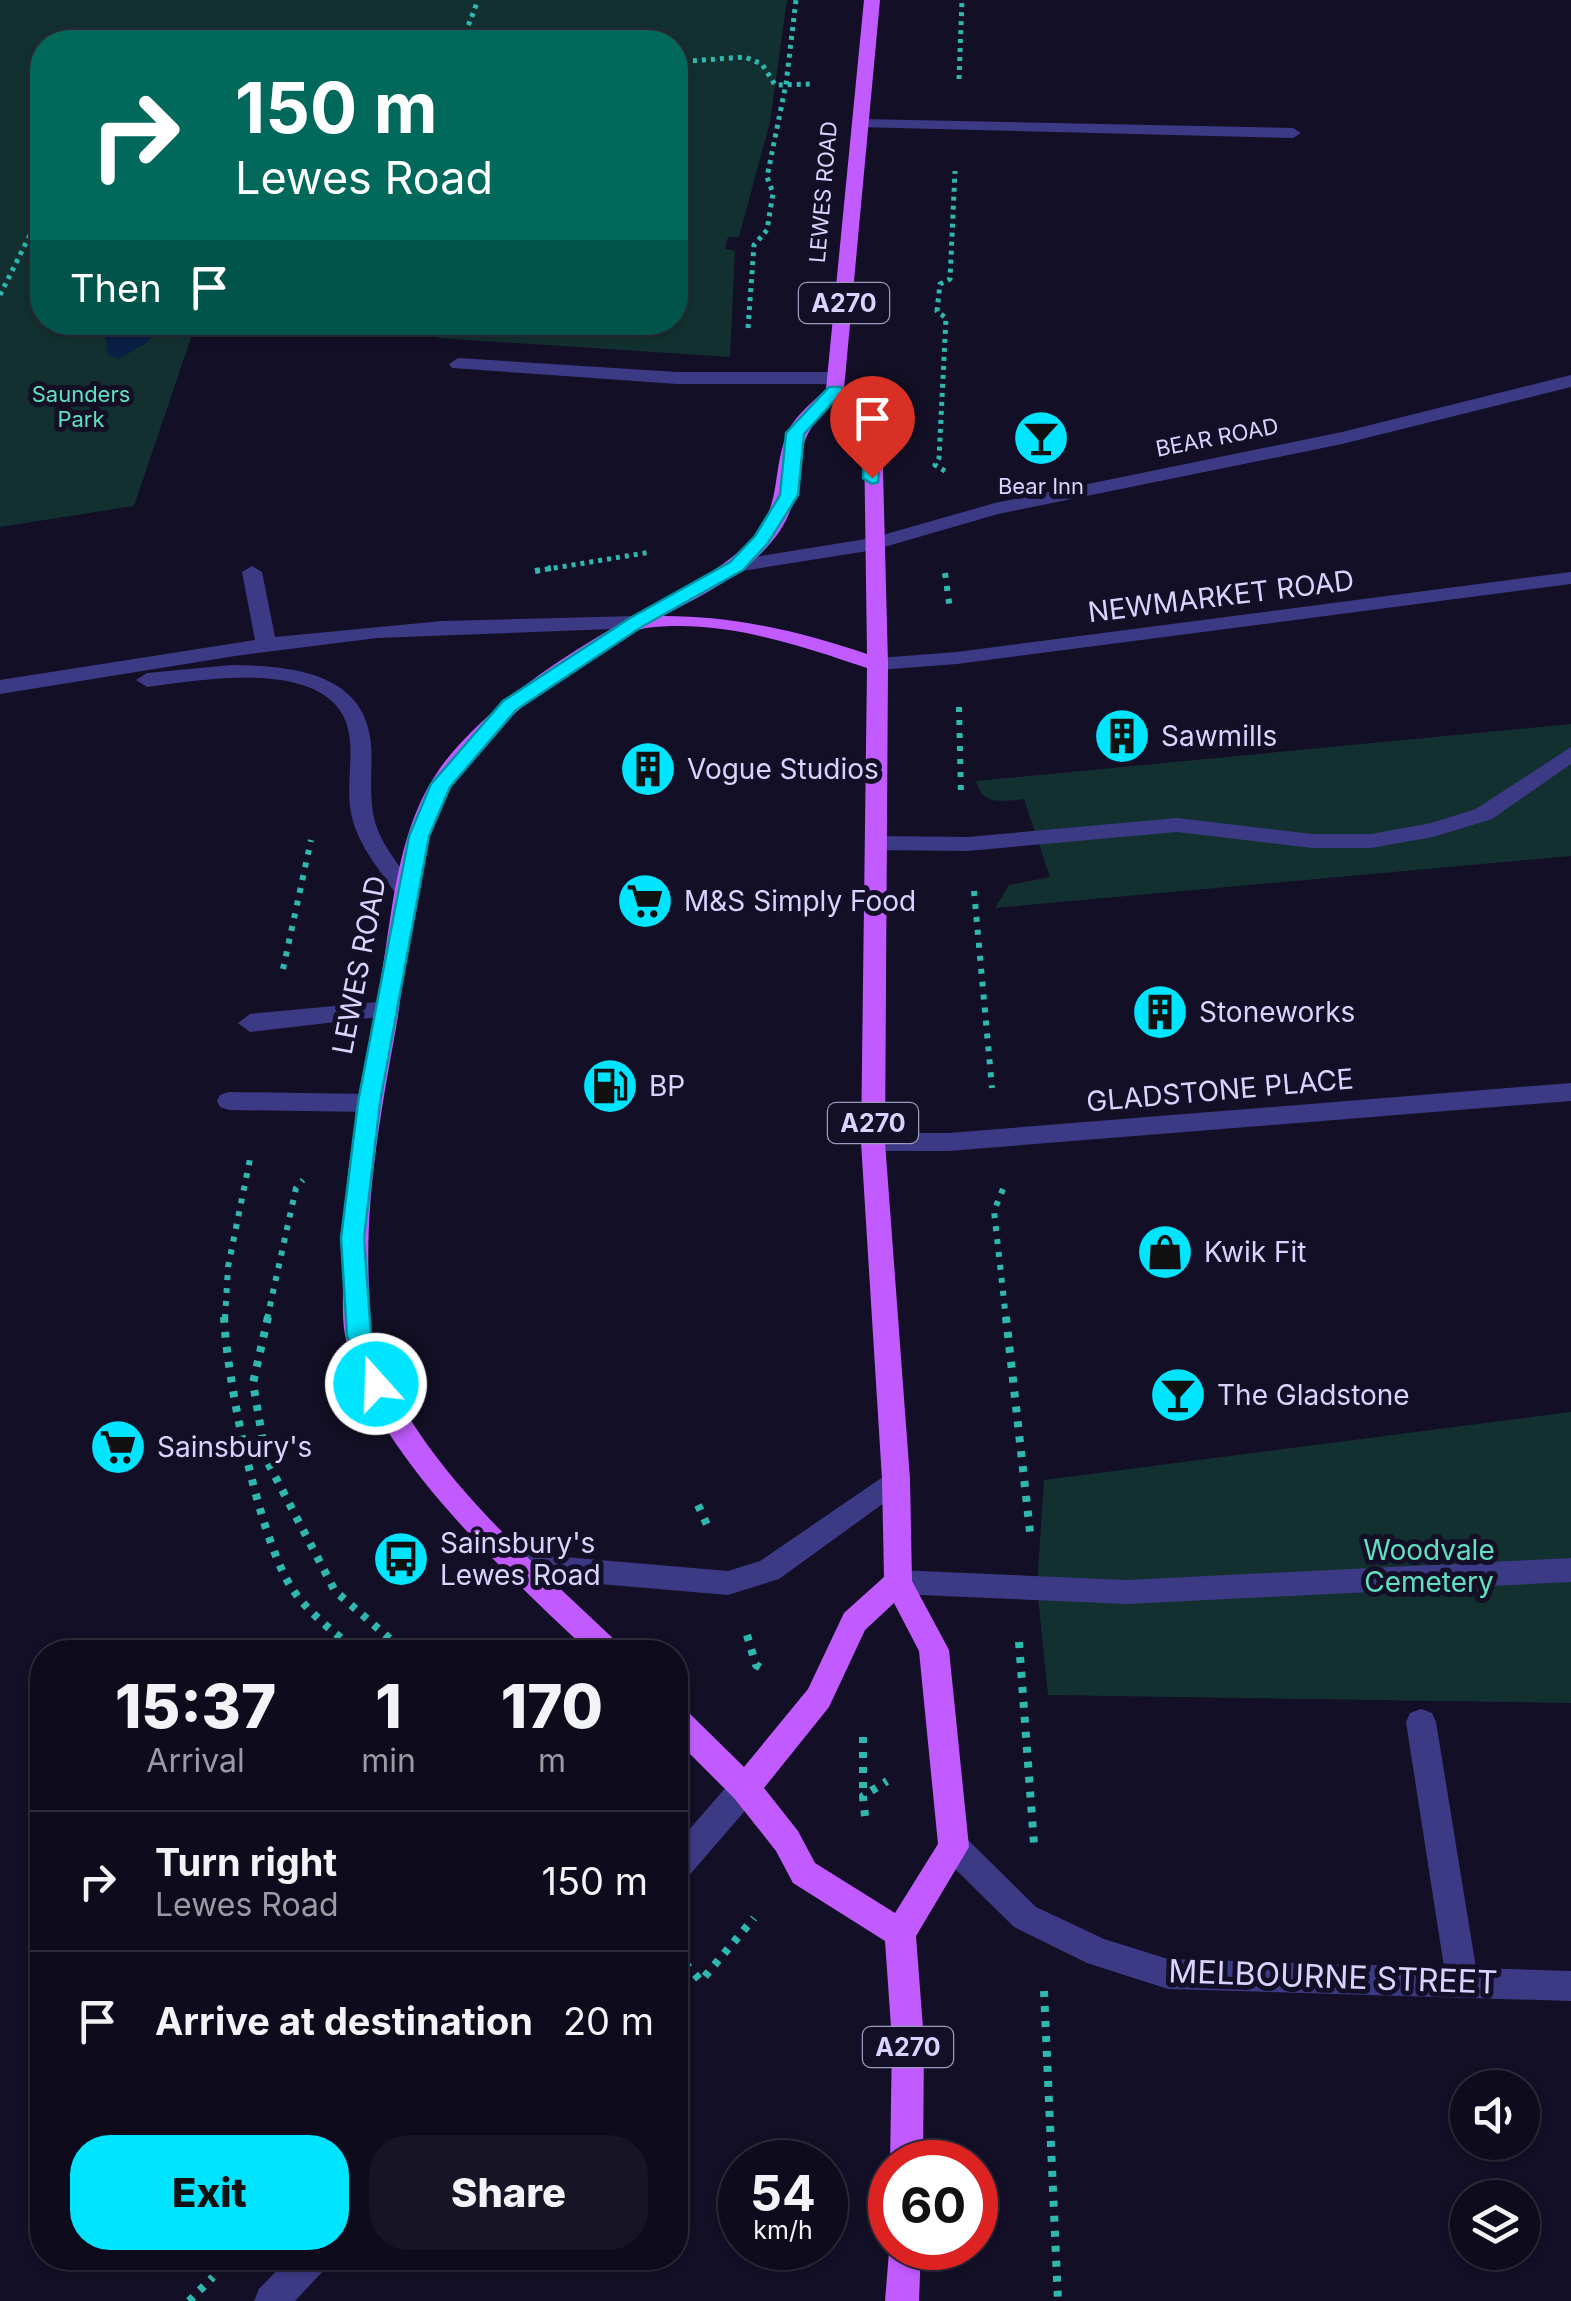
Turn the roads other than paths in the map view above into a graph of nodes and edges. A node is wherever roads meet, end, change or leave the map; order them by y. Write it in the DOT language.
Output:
graph roads {
  1 [pos="872,0"];
  2 [pos="862,124"];
  3 [pos="1293,132"];
  4 [pos="458,364"];
  5 [pos="1571,381"];
  6 [pos="835,384"];
  7 [pos="874,544"];
  8 [pos="736,566"];
  9 [pos="252,572"];
  10 [pos="1571,578"];
  11 [pos="636,622"];
  12 [pos="266,644"];
  13 [pos="878,664"];
  14 [pos="50,679"];
  15 [pos="0,687"];
  16 [pos="1571,754"];
  17 [pos="875,843"];
  18 [pos="408,894"];
  19 [pos="388,1009"];
  20 [pos="250,1023"];
  21 [pos="1571,1092"];
  22 [pos="229,1101"];
  23 [pos="369,1102"];
  24 [pos="873,1142"];
  25 [pos="896,1479"];
  26 [pos="518,1564"];
  27 [pos="1571,1570"];
  28 [pos="898,1582"];
  29 [pos="596,1640"];
  30 [pos="1422,1722"];
  31 [pos="688,1732"];
  32 [pos="745,1788"];
  33 [pos="954,1847"];
  34 [pos="688,1854"];
  35 [pos="900,1932"];
  36 [pos="1462,1984"];
  37 [pos="1571,1986"];
  38 [pos="906,2140"];
  39 [pos="301,2270"];
  40 [pos="903,2270"];
  41 [pos="271,2301"];
  42 [pos="902,2301"];
  1 -- 2 [label="main road, LEWES ROAD / A270"];
  2 -- 3 [label="street"];
  2 -- 6 [label="main road, LEWES ROAD / A270"];
  4 -- 6 [label="street"];
  5 -- 7 [label="street, BEAR ROAD"];
  6 -- 7 [label="main road, A270"];
  6 -- 8 [label="main road, LEWES ROAD"];
  7 -- 8 [label="street, BEAR ROAD"];
  7 -- 13 [label="main road, A270"];
  8 -- 11 [label="main road, LEWES ROAD"];
  9 -- 12 [label="street"];
  10 -- 13 [label="street, NEWMARKET ROAD"];
  11 -- 12 [label="street"];
  11 -- 13 [label="main road"];
  11 -- 18 [label="main road, LEWES ROAD"];
  12 -- 14 [label="street"];
  13 -- 17 [label="main road, A270"];
  14 -- 15 [label="street"];
  14 -- 18 [label="street"];
  16 -- 17 [label="street"];
  17 -- 24 [label="main road, A270"];
  18 -- 19 [label="main road, LEWES ROAD"];
  19 -- 20 [label="street"];
  19 -- 23 [label="main road, LEWES ROAD"];
  21 -- 24 [label="street, GLADSTONE PLACE"];
  22 -- 23 [label="street"];
  23 -- 26 [label="main road, LEWES ROAD"];
  24 -- 25 [label="main road, A270"];
  25 -- 26 [label="street"];
  25 -- 28 [label="main road, A270"];
  26 -- 29 [label="main road, LEWES ROAD"];
  27 -- 28 [label="street"];
  28 -- 32 [label="main road"];
  28 -- 33 [label="main road, A270"];
  30 -- 36 [label="street"];
  31 -- 32 [label="main road"];
  32 -- 34 [label="street"];
  32 -- 35 [label="main road"];
  33 -- 35 [label="main road"];
  33 -- 36 [label="street, MELBOURNE STREET"];
  35 -- 38 [label="main road, A270"];
  36 -- 37 [label="street, MELBOURNE STREET"];
  39 -- 41 [label="street"];
  40 -- 42 [label="main road"];
}
